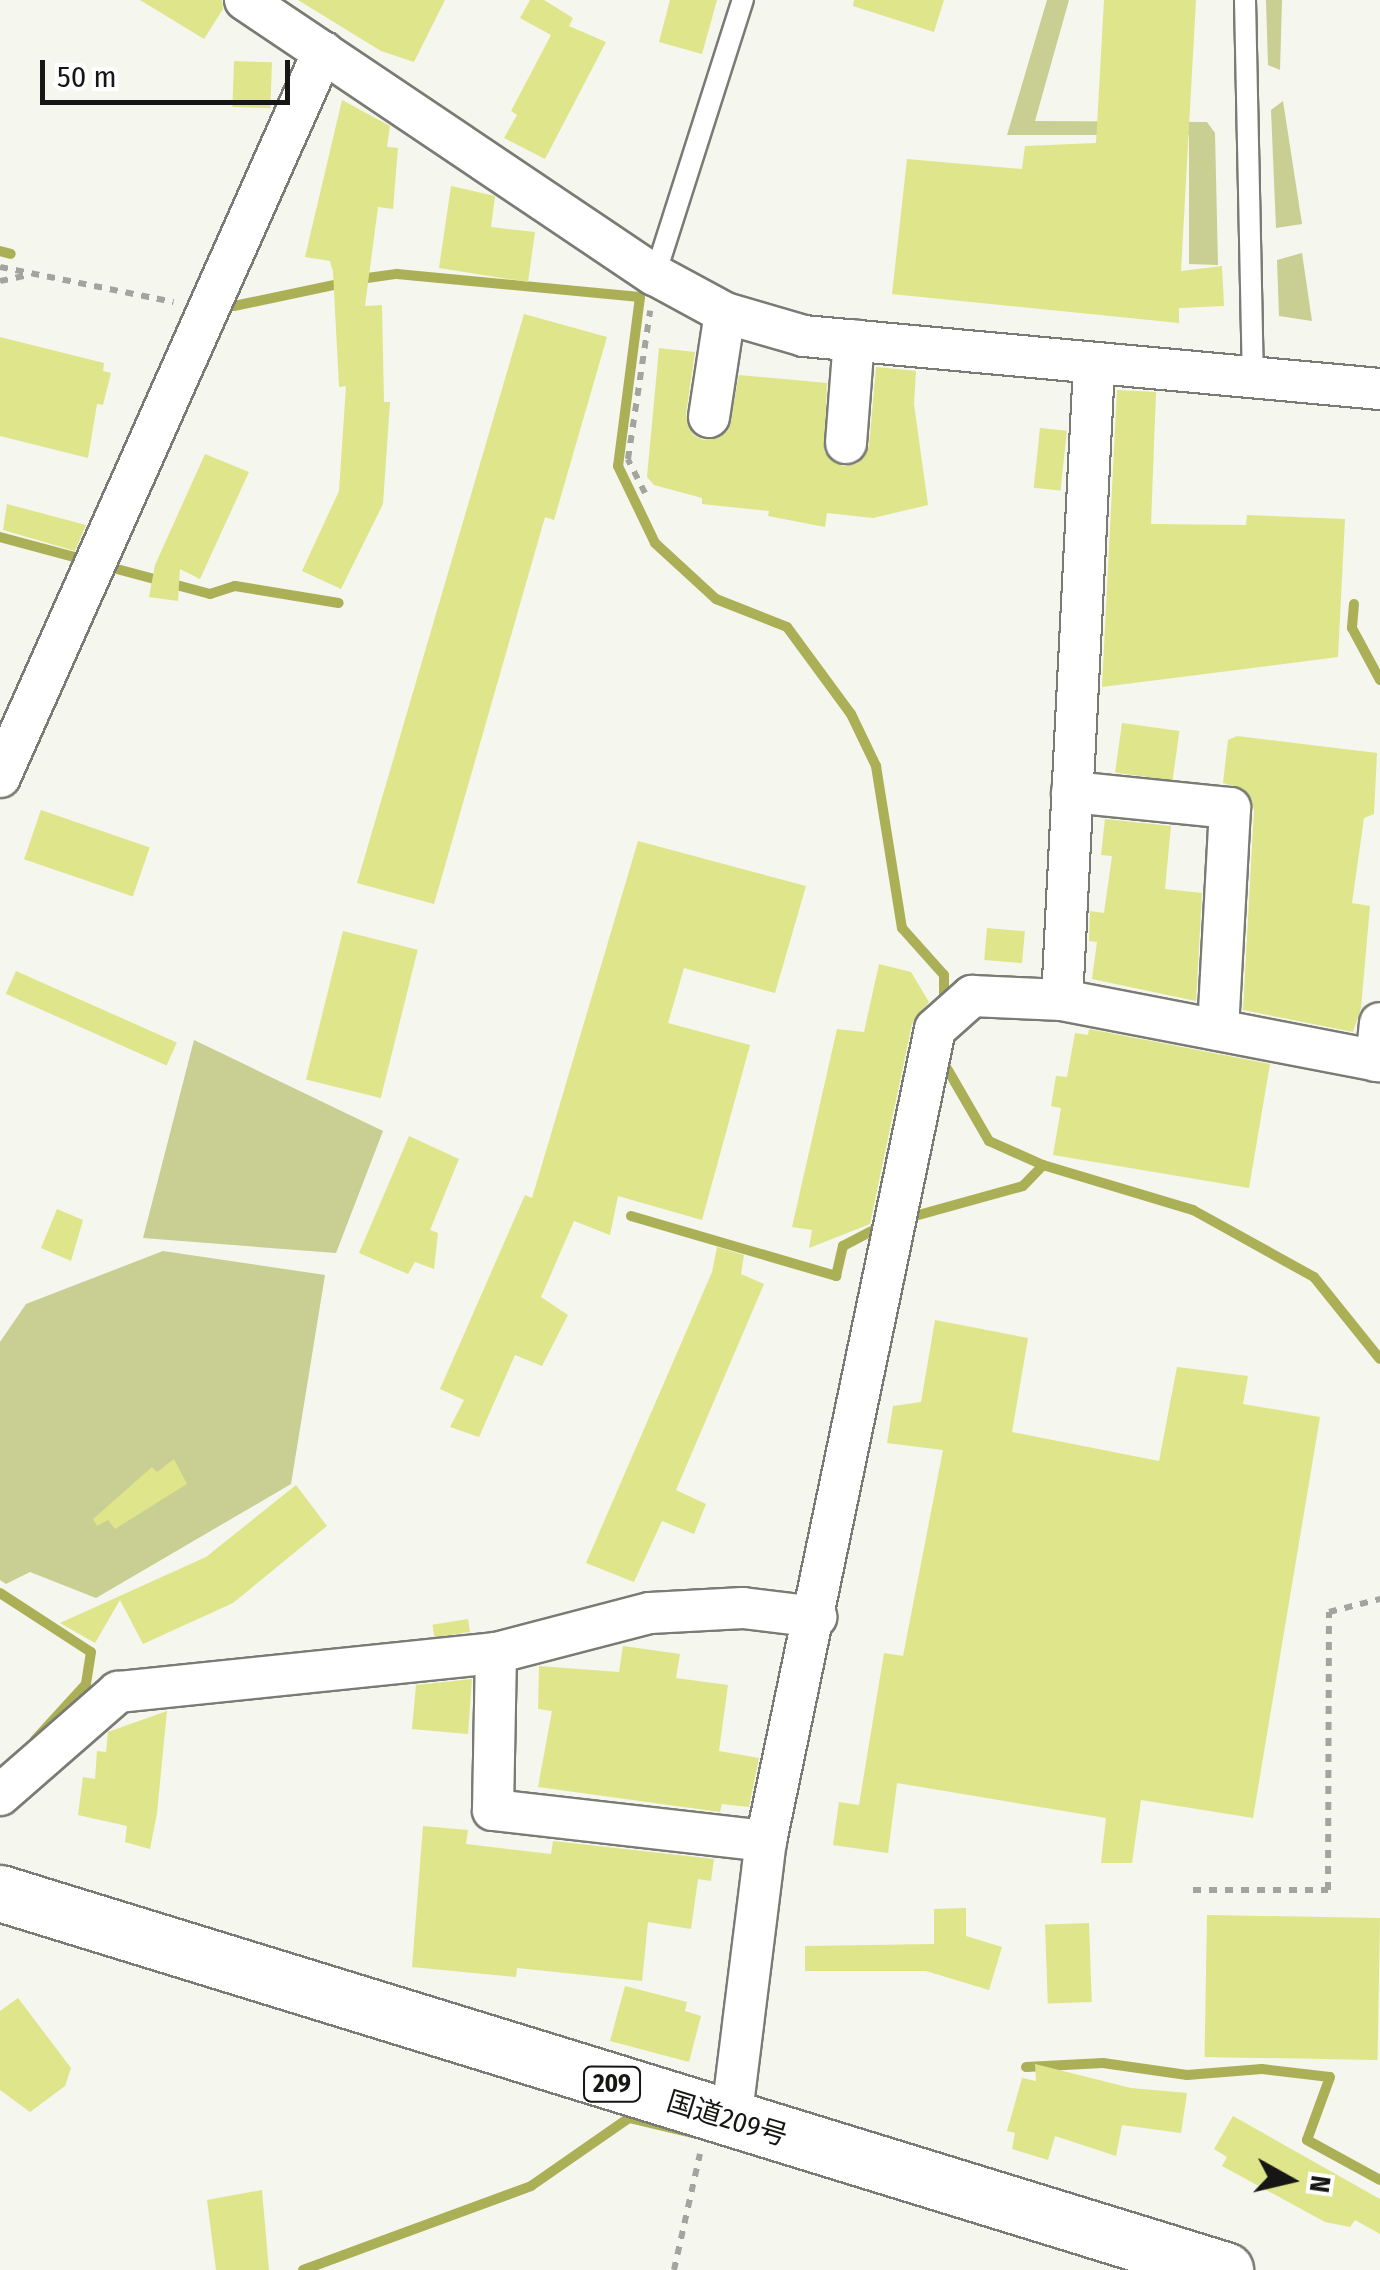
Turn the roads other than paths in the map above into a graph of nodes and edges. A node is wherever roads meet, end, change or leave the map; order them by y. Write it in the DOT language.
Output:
graph roads {
  1 [pos="245,0"];
  2 [pos="743,0"];
  3 [pos="1245,0"];
  4 [pos="323,52"];
  5 [pos="655,275"];
  6 [pos="725,313"];
  7 [pos="854,340"];
  8 [pos="1094,366"];
  9 [pos="1253,378"];
  10 [pos="1380,389"];
  11 [pos="709,416"];
  12 [pos="846,444"];
  13 [pos="0,777"];
  14 [pos="1072,792"];
  15 [pos="1062,1000"];
  16 [pos="1218,1030"];
  17 [pos="1379,1048"];
  18 [pos="816,1616"];
  19 [pos="496,1653"];
  20 [pos="0,1794"];
  21 [pos="766,1841"];
  22 [pos="0,1893"];
  23 [pos="720,2117"];
  24 [pos="1225,2270"];
  1 -- 4 [label="street"];
  2 -- 5 [label="lane"];
  3 -- 9 [label="lane"];
  4 -- 5 [label="street"];
  4 -- 13 [label="street"];
  5 -- 6 [label="street"];
  6 -- 7 [label="street"];
  6 -- 11 [label="street"];
  7 -- 8 [label="street"];
  7 -- 12 [label="street"];
  8 -- 9 [label="street"];
  8 -- 14 [label="street"];
  9 -- 10 [label="street"];
  14 -- 15 [label="street"];
  14 -- 16 [label="street"];
  15 -- 16 [label="street"];
  15 -- 18 [label="street"];
  16 -- 17 [label="street"];
  18 -- 19 [label="street"];
  18 -- 21 [label="street"];
  19 -- 20 [label="street"];
  19 -- 21 [label="street"];
  21 -- 23 [label="street"];
  22 -- 23 [label="highway, 国道209号 / 209"];
  23 -- 24 [label="highway, 国道209号 / 209"];
}
